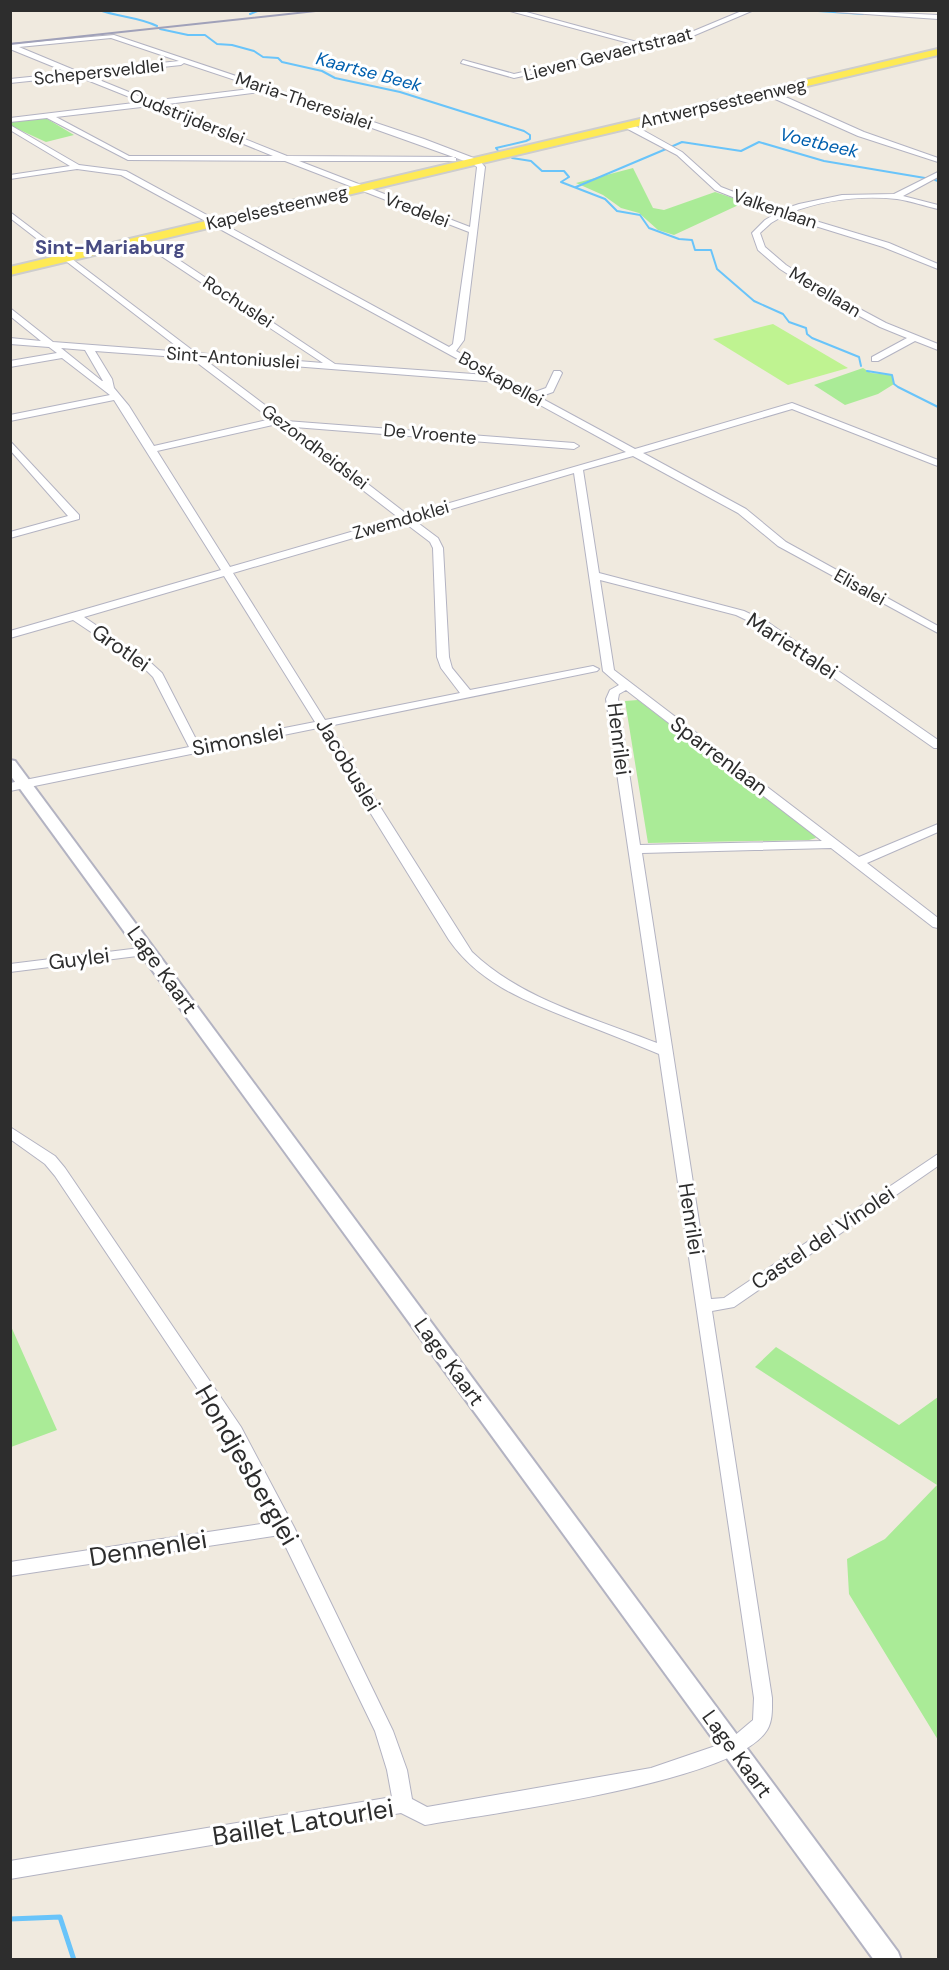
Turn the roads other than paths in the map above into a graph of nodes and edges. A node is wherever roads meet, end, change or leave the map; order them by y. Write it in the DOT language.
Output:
graph roads {
  1 [pos="509,10"];
  2 [pos="751,10"];
  3 [pos="837,10"];
  4 [pos="939,17"];
  5 [pos="11,46"];
  6 [pos="651,47"];
  7 [pos="939,52"];
  8 [pos="186,62"];
  9 [pos="463,62"];
  10 [pos="79,74"];
  11 [pos="10,81"];
  12 [pos="269,90"];
  13 [pos="767,92"];
  14 [pos="154,104"];
  15 [pos="10,113"];
  16 [pos="47,115"];
  17 [pos="21,118"];
  18 [pos="10,120"];
  19 [pos="627,125"];
  20 [pos="10,128"];
  21 [pos="508,154"];
  22 [pos="110,156"];
  23 [pos="128,158"];
  24 [pos="287,159"];
  25 [pos="453,159"];
  26 [pos="939,160"];
  27 [pos="68,162"];
  28 [pos="476,162"];
  29 [pos="77,167"];
  30 [pos="123,173"];
  31 [pos="939,174"];
  32 [pos="10,177"];
  33 [pos="362,188"];
  34 [pos="895,197"];
  35 [pos="939,207"];
  36 [pos="781,213"];
  37 [pos="10,214"];
  38 [pos="214,223"];
  39 [pos="25,225"];
  40 [pos="10,229"];
  41 [pos="472,231"];
  42 [pos="143,240"];
  43 [pos="66,258"];
  44 [pos="939,267"];
  45 [pos="10,271"];
  46 [pos="10,311"];
  47 [pos="914,338"];
  48 [pos="10,341"];
  49 [pos="50,344"];
  50 [pos="90,347"];
  51 [pos="939,347"];
  52 [pos="455,354"];
  53 [pos="64,355"];
  54 [pos="195,355"];
  55 [pos="875,359"];
  56 [pos="10,364"];
  57 [pos="332,366"];
  58 [pos="557,372"];
  59 [pos="456,376"];
  60 [pos="502,379"];
  61 [pos="113,392"];
  62 [pos="532,396"];
  63 [pos="10,418"];
  64 [pos="283,422"];
  65 [pos="10,444"];
  66 [pos="574,446"];
  67 [pos="153,449"];
  68 [pos="635,452"];
  69 [pos="939,463"];
  70 [pos="578,468"];
  71 [pos="408,518"];
  72 [pos="10,535"];
  73 [pos="782,544"];
  74 [pos="228,571"];
  75 [pos="594,575"];
  76 [pos="75,616"];
  77 [pos="939,630"];
  78 [pos="10,635"];
  79 [pos="592,669"];
  80 [pos="627,685"];
  81 [pos="466,693"];
  82 [pos="322,723"];
  83 [pos="939,745"];
  84 [pos="195,748"];
  85 [pos="10,764"];
  86 [pos="17,785"];
  87 [pos="939,828"];
  88 [pos="834,844"];
  89 [pos="634,849"];
  90 [pos="858,862"];
  91 [pos="939,924"];
  92 [pos="148,951"];
  93 [pos="10,968"];
  94 [pos="665,1051"];
  95 [pos="10,1132"];
  96 [pos="939,1159"];
  97 [pos="704,1306"];
  98 [pos="285,1527"];
  99 [pos="10,1569"];
  100 [pos="733,1748"];
  101 [pos="403,1804"];
  102 [pos="10,1870"];
  103 [pos="889,1959"];
  1 -- 6 [label="street"];
  2 -- 6 [label="street, Lieven Gevaertstraat"];
  3 -- 4 [label="street"];
  5 -- 8 [label="street, Maria-Theresialei"];
  5 -- 10 [label="street, Oudstrijderslei"];
  6 -- 9 [label="street, Lieven Gevaertstraat"];
  7 -- 13 [label="main road, Antwerpsesteenweg"];
  8 -- 10 [label="street, Schepersveldlei"];
  8 -- 12 [label="street, Maria-Theresialei"];
  10 -- 11 [label="street, Schepersveldlei"];
  10 -- 14 [label="street, Oudstrijderslei"];
  12 -- 14 [label="street"];
  12 -- 28 [label="street, Maria-Theresialei"];
  13 -- 19 [label="main road, Antwerpsesteenweg"];
  13 -- 26 [label="street"];
  14 -- 16 [label="street"];
  14 -- 24 [label="street, Oudstrijderslei"];
  15 -- 17 [label="street"];
  16 -- 17 [label="street"];
  16 -- 22 [label="street"];
  17 -- 18 [label="street"];
  19 -- 21 [label="main road, Antwerpsesteenweg"];
  19 -- 36 [label="street, Valkenlaan"];
  20 -- 27 [label="street"];
  21 -- 28 [label="main road, Kapelsesteenweg"];
  22 -- 23 [label="street"];
  22 -- 27 [label="street"];
  23 -- 24 [label="street"];
  23 -- 30 [label="street"];
  24 -- 25 [label="street"];
  24 -- 33 [label="street, Oudstrijderslei"];
  27 -- 29 [label="street"];
  28 -- 33 [label="main road, Kapelsesteenweg"];
  28 -- 41 [label="street"];
  29 -- 30 [label="street"];
  29 -- 32 [label="street"];
  30 -- 38 [label="street, Boskapellei"];
  31 -- 34 [label="street"];
  33 -- 38 [label="main road, Kapelsesteenweg"];
  33 -- 41 [label="street, Vredelei"];
  34 -- 35 [label="street"];
  34 -- 36 [label="street"];
  36 -- 44 [label="street, Valkenlaan"];
  36 -- 47 [label="street, Merellaan"];
  37 -- 39 [label="street, Gezondheidslei"];
  38 -- 42 [label="main road, Kapelsesteenweg"];
  38 -- 52 [label="street, Boskapellei"];
  39 -- 40 [label="street"];
  39 -- 43 [label="street, Gezondheidslei"];
  41 -- 52 [label="street"];
  42 -- 43 [label="main road, Kapelsesteenweg"];
  42 -- 57 [label="street, Rochuslei"];
  43 -- 45 [label="main road, Kapelsesteenweg"];
  43 -- 54 [label="street, Gezondheidslei"];
  46 -- 49 [label="street, Jacobuslei"];
  47 -- 51 [label="street, Merellaan"];
  47 -- 55 [label="street"];
  48 -- 49 [label="street, Sint-Antoniuslei"];
  49 -- 50 [label="street, Sint-Antoniuslei"];
  49 -- 53 [label="street, Jacobuslei"];
  50 -- 54 [label="street, Sint-Antoniuslei"];
  50 -- 61 [label="street, Jacobuslei"];
  52 -- 59 [label="street"];
  52 -- 60 [label="street, Boskapellei"];
  53 -- 56 [label="street"];
  53 -- 61 [label="street, Jacobuslei"];
  54 -- 57 [label="street, Sint-Antoniuslei"];
  54 -- 64 [label="street, Gezondheidslei"];
  57 -- 59 [label="street, Sint-Antoniuslei"];
  58 -- 62 [label="street"];
  59 -- 60 [label="street, Sint-Antoniuslei"];
  60 -- 62 [label="street, Boskapellei"];
  61 -- 63 [label="street"];
  61 -- 67 [label="street, Jacobuslei"];
  62 -- 68 [label="street, Boskapellei"];
  64 -- 66 [label="street, De Vroente"];
  64 -- 67 [label="street, De Vroente"];
  64 -- 71 [label="street, Gezondheidslei"];
  65 -- 72 [label="street"];
  67 -- 74 [label="street, Jacobuslei"];
  68 -- 69 [label="street, Zwemdoklei"];
  68 -- 70 [label="street, Zwemdoklei"];
  68 -- 73 [label="street, Boskapellei"];
  70 -- 71 [label="street, Zwemdoklei"];
  70 -- 75 [label="street"];
  71 -- 74 [label="street, Zwemdoklei"];
  71 -- 81 [label="street, Gezondheidslei"];
  73 -- 77 [label="street, Elisalei"];
  74 -- 76 [label="street, Zwemdoklei"];
  74 -- 82 [label="street, Jacobuslei"];
  75 -- 80 [label="street, Sparrenlaan"];
  75 -- 83 [label="street, Mariettalei"];
  76 -- 78 [label="street, Zwemdoklei"];
  76 -- 84 [label="street, Grotlei"];
  79 -- 81 [label="street, Simonslei"];
  80 -- 88 [label="street, Sparrenlaan"];
  80 -- 89 [label="street, Henrilei"];
  81 -- 82 [label="street, Simonslei"];
  82 -- 84 [label="street, Simonslei"];
  82 -- 94 [label="street, Jacobuslei"];
  84 -- 86 [label="street, Simonslei"];
  85 -- 86 [label="street, Lage Kaart"];
  86 -- 92 [label="street, Lage Kaart"];
  87 -- 90 [label="street"];
  88 -- 89 [label="street"];
  88 -- 90 [label="street, Sparrenlaan"];
  89 -- 94 [label="street, Henrilei"];
  90 -- 91 [label="street, Sparrenlaan"];
  92 -- 93 [label="street, Guylei"];
  92 -- 100 [label="street, Lage Kaart"];
  94 -- 97 [label="street, Henrilei"];
  95 -- 98 [label="street, Hondjesberglei"];
  96 -- 97 [label="street, Castel del Vinolei"];
  97 -- 100 [label="street, Henrilei"];
  98 -- 99 [label="street, Dennenlei"];
  98 -- 101 [label="street, Hondjesberglei"];
  100 -- 101 [label="street, Baillet Latourlei"];
  100 -- 103 [label="street, Lage Kaart"];
  101 -- 102 [label="street, Baillet Latourlei"];
}
